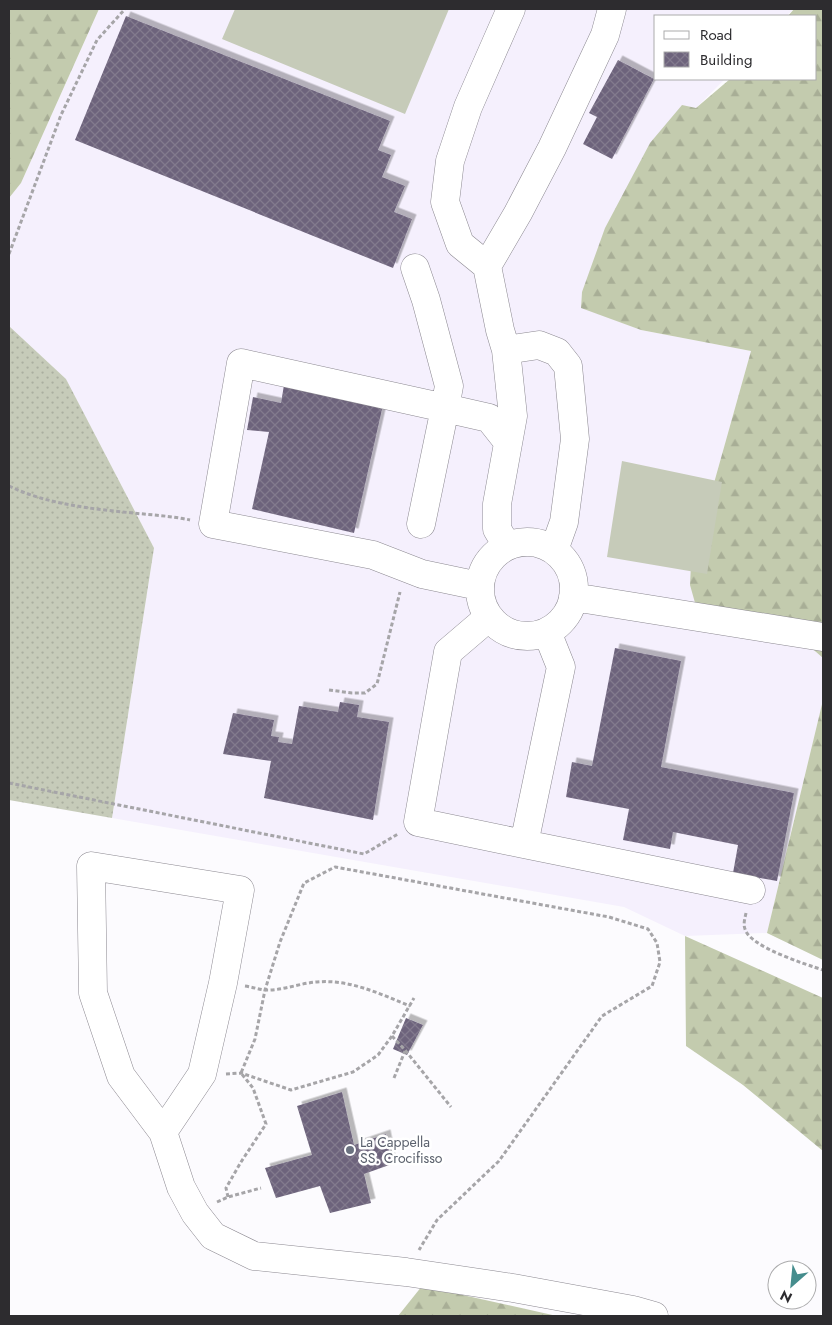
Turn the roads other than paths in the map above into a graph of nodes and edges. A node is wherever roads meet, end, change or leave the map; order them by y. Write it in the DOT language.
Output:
graph roads {
  1 [pos="511,9"];
  2 [pos="612,9"];
  3 [pos="487,266"];
  4 [pos="415,268"];
  5 [pos="506,350"];
  6 [pos="445,408"];
  7 [pos="508,442"];
  8 [pos="421,524"];
  9 [pos="507,546"];
  10 [pos="554,550"];
  11 [pos="479,586"];
  12 [pos="573,598"];
  13 [pos="489,617"];
  14 [pos="547,632"];
  15 [pos="823,637"];
  16 [pos="524,844"];
  17 [pos="751,890"];
  18 [pos="162,1132"];
  19 [pos="654,1316"];
  1 -- 3 [label="lane"];
  2 -- 3 [label="lane"];
  3 -- 5 [label="lane"];
  4 -- 6 [label="lane"];
  5 -- 7 [label="lane"];
  5 -- 10 [label="lane"];
  6 -- 7 [label="lane"];
  6 -- 8 [label="lane"];
  6 -- 11 [label="lane"];
  7 -- 9 [label="lane"];
  9 -- 10 [label="lane"];
  9 -- 11 [label="lane"];
  10 -- 12 [label="lane"];
  11 -- 13 [label="lane"];
  12 -- 14 [label="lane"];
  12 -- 15 [label="lane"];
  13 -- 14 [label="lane"];
  13 -- 16 [label="lane"];
  14 -- 16 [label="lane"];
  16 -- 17 [label="lane"];
  18 -- 18 [label="lane"];
  18 -- 19 [label="lane"];
}
